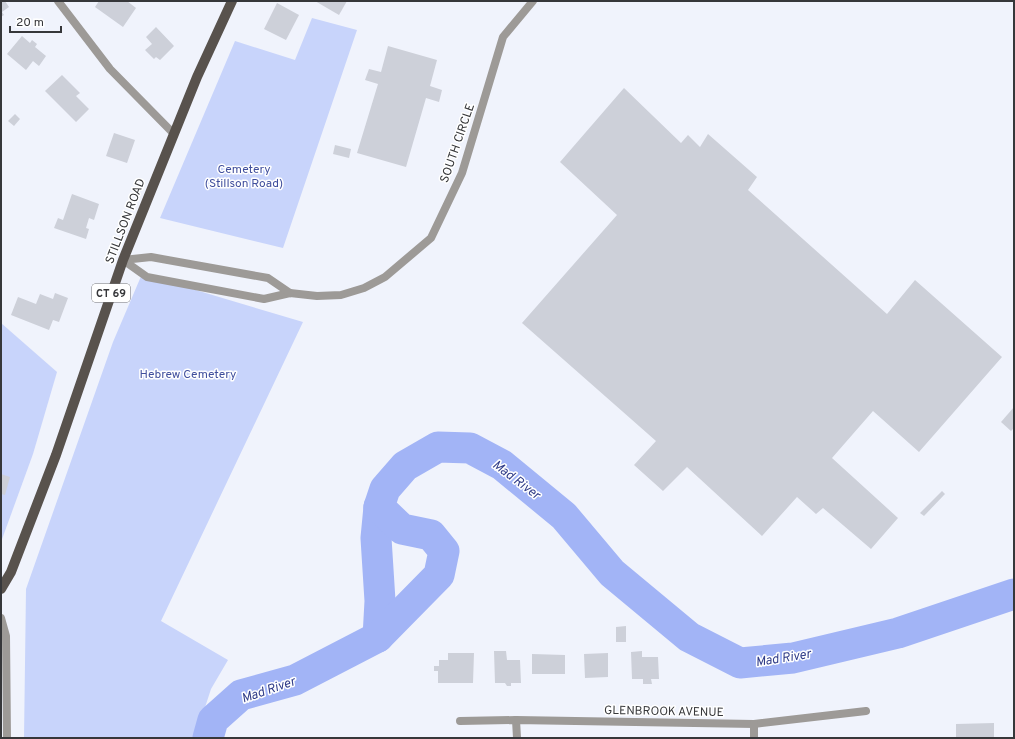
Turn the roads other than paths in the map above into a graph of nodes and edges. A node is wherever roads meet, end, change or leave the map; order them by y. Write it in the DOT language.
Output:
graph roads {
  1 [pos="58,1"];
  2 [pos="232,1"];
  3 [pos="533,1"];
  4 [pos="174,134"];
  5 [pos="123,260"];
  6 [pos="290,293"];
  7 [pos="1,589"];
  8 [pos="1,618"];
  9 [pos="866,711"];
  10 [pos="460,720"];
  11 [pos="516,720"];
  12 [pos="754,724"];
  13 [pos="7,738"];
  14 [pos="517,738"];
  15 [pos="754,738"];
  1 -- 4 [label="street"];
  2 -- 4 [label="main road, STILLSON ROAD / CT 69"];
  3 -- 6 [label="street, SOUTH CIRCLE"];
  4 -- 5 [label="main road, STILLSON ROAD / CT 69"];
  5 -- 6 [label="street, SOUTH CIRCLE"];
  5 -- 6 [label="street, SOUTH CIRCLE"];
  5 -- 7 [label="main road, STILLSON ROAD / CT 69"];
  8 -- 13 [label="street"];
  9 -- 12 [label="street, GLENBROOK AVENUE"];
  10 -- 11 [label="street, GLENBROOK AVENUE"];
  11 -- 12 [label="street, GLENBROOK AVENUE"];
  11 -- 14 [label="street"];
  12 -- 15 [label="street"];
}
